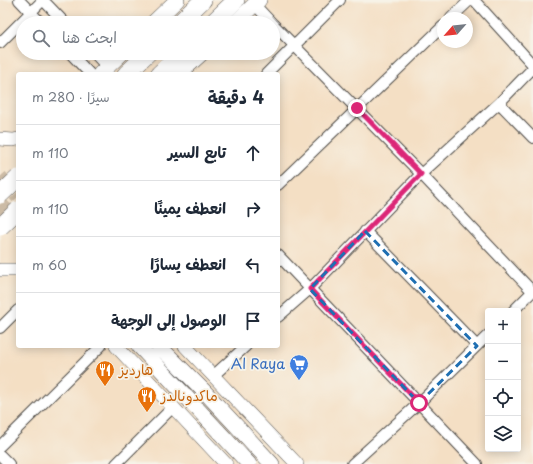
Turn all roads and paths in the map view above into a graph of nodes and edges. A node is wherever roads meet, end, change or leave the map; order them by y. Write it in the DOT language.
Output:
graph roads {
  1 [pos="19,0"];
  2 [pos="43,0"];
  3 [pos="177,0"];
  4 [pos="203,0"];
  5 [pos="236,0"];
  6 [pos="340,0"];
  7 [pos="470,0"];
  8 [pos="474,0"];
  9 [pos="257,2"];
  10 [pos="457,12"];
  11 [pos="31,13"];
  12 [pos="28,16"];
  13 [pos="34,16"];
  14 [pos="58,16"];
  15 [pos="160,16"];
  16 [pos="186,16"];
  17 [pos="219,16"];
  18 [pos="242,16"];
  19 [pos="268,16"];
  20 [pos="16,28"];
  21 [pos="280,31"];
  22 [pos="437,32"];
  23 [pos="0,43"];
  24 [pos="295,47"];
  25 [pos="77,60"];
  26 [pos="98,60"];
  27 [pos="115,60"];
  28 [pos="141,60"];
  29 [pos="174,60"];
  30 [pos="194,60"];
  31 [pos="533,65"];
  32 [pos="533,68"];
  33 [pos="104,71"];
  34 [pos="88,72"];
  35 [pos="128,72"];
  36 [pos="161,72"];
  37 [pos="181,72"];
  38 [pos="268,72"];
  39 [pos="498,103"];
  40 [pos="357,108"];
  41 [pos="533,138"];
  42 [pos="0,139"];
  43 [pos="16,139"];
  44 [pos="421,174"];
  45 [pos="16,180"];
  46 [pos="280,183"];
  47 [pos="0,187"];
  48 [pos="16,187"];
  49 [pos="0,195"];
  50 [pos="16,212"];
  51 [pos="0,221"];
  52 [pos="16,222"];
  53 [pos="0,227"];
  54 [pos="365,232"];
  55 [pos="280,257"];
  56 [pos="0,270"];
  57 [pos="16,270"];
  58 [pos="310,289"];
  59 [pos="533,291"];
  60 [pos="515,308"];
  61 [pos="16,312"];
  62 [pos="280,315"];
  63 [pos="0,328"];
  64 [pos="485,338"];
  65 [pos="477,346"];
  66 [pos="99,348"];
  67 [pos="118,348"];
  68 [pos="141,348"];
  69 [pos="161,348"];
  70 [pos="187,348"];
  71 [pos="244,348"];
  72 [pos="213,376"];
  73 [pos="419,403"];
  74 [pos="172,407"];
  75 [pos="0,446"];
  76 [pos="0,455"];
  77 [pos="9,464"];
  78 [pos="116,464"];
  79 [pos="226,464"];
  80 [pos="249,464"];
  81 [pos="272,464"];
  82 [pos="297,464"];
  83 [pos="352,464"];
  84 [pos="477,464"];
  1 -- 11 [label="street"];
  2 -- 11 [label="street"];
  2 -- 14 [label="street"];
  3 -- 15 [label="main road"];
  4 -- 16 [label="highway"];
  5 -- 17 [label="highway"];
  6 -- 24 [label="street"];
  7 -- 10 [label="street"];
  8 -- 31 [label="street"];
  9 -- 18 [label="main road"];
  9 -- 19 [label="street"];
  11 -- 12 [label="street"];
  11 -- 13 [label="street"];
  20 -- 23 [label="street"];
  21 -- 24 [label="street"];
  22 -- 40 [label="street"];
  24 -- 38 [label="street"];
  24 -- 40 [label="street"];
  25 -- 34 [label="street"];
  26 -- 33 [label="street"];
  27 -- 33 [label="main road"];
  28 -- 35 [label="highway"];
  29 -- 36 [label="highway"];
  30 -- 37 [label="main road"];
  32 -- 39 [label="street"];
  39 -- 41 [label="street"];
  39 -- 44 [label="street"];
  40 -- 44 [label="street"];
  40 -- 46 [label="street"];
  42 -- 43 [label="main road"];
  44 -- 54 [label="street"];
  44 -- 59 [label="street"];
  45 -- 49 [label="highway, bridge"];
  47 -- 48 [label="main road"];
  50 -- 53 [label="highway, bridge"];
  51 -- 52 [label="main road"];
  54 -- 58 [label="street"];
  54 -- 65 [label="street"];
  55 -- 58 [label="street"];
  56 -- 57 [label="main road"];
  58 -- 62 [label="street"];
  58 -- 73 [label="street"];
  59 -- 60 [label="street"];
  61 -- 63 [label="street"];
  64 -- 65 [label="street"];
  65 -- 73 [label="street"];
  66 -- 75 [label="street"];
  67 -- 74 [label="main road"];
  68 -- 80 [label="main road"];
  69 -- 81 [label="main road"];
  70 -- 72 [label="main road"];
  71 -- 72 [label="street"];
  72 -- 82 [label="main road"];
  73 -- 83 [label="street"];
  73 -- 84 [label="street"];
  74 -- 78 [label="street"];
  74 -- 79 [label="main road"];
  76 -- 77 [label="street"];
}
